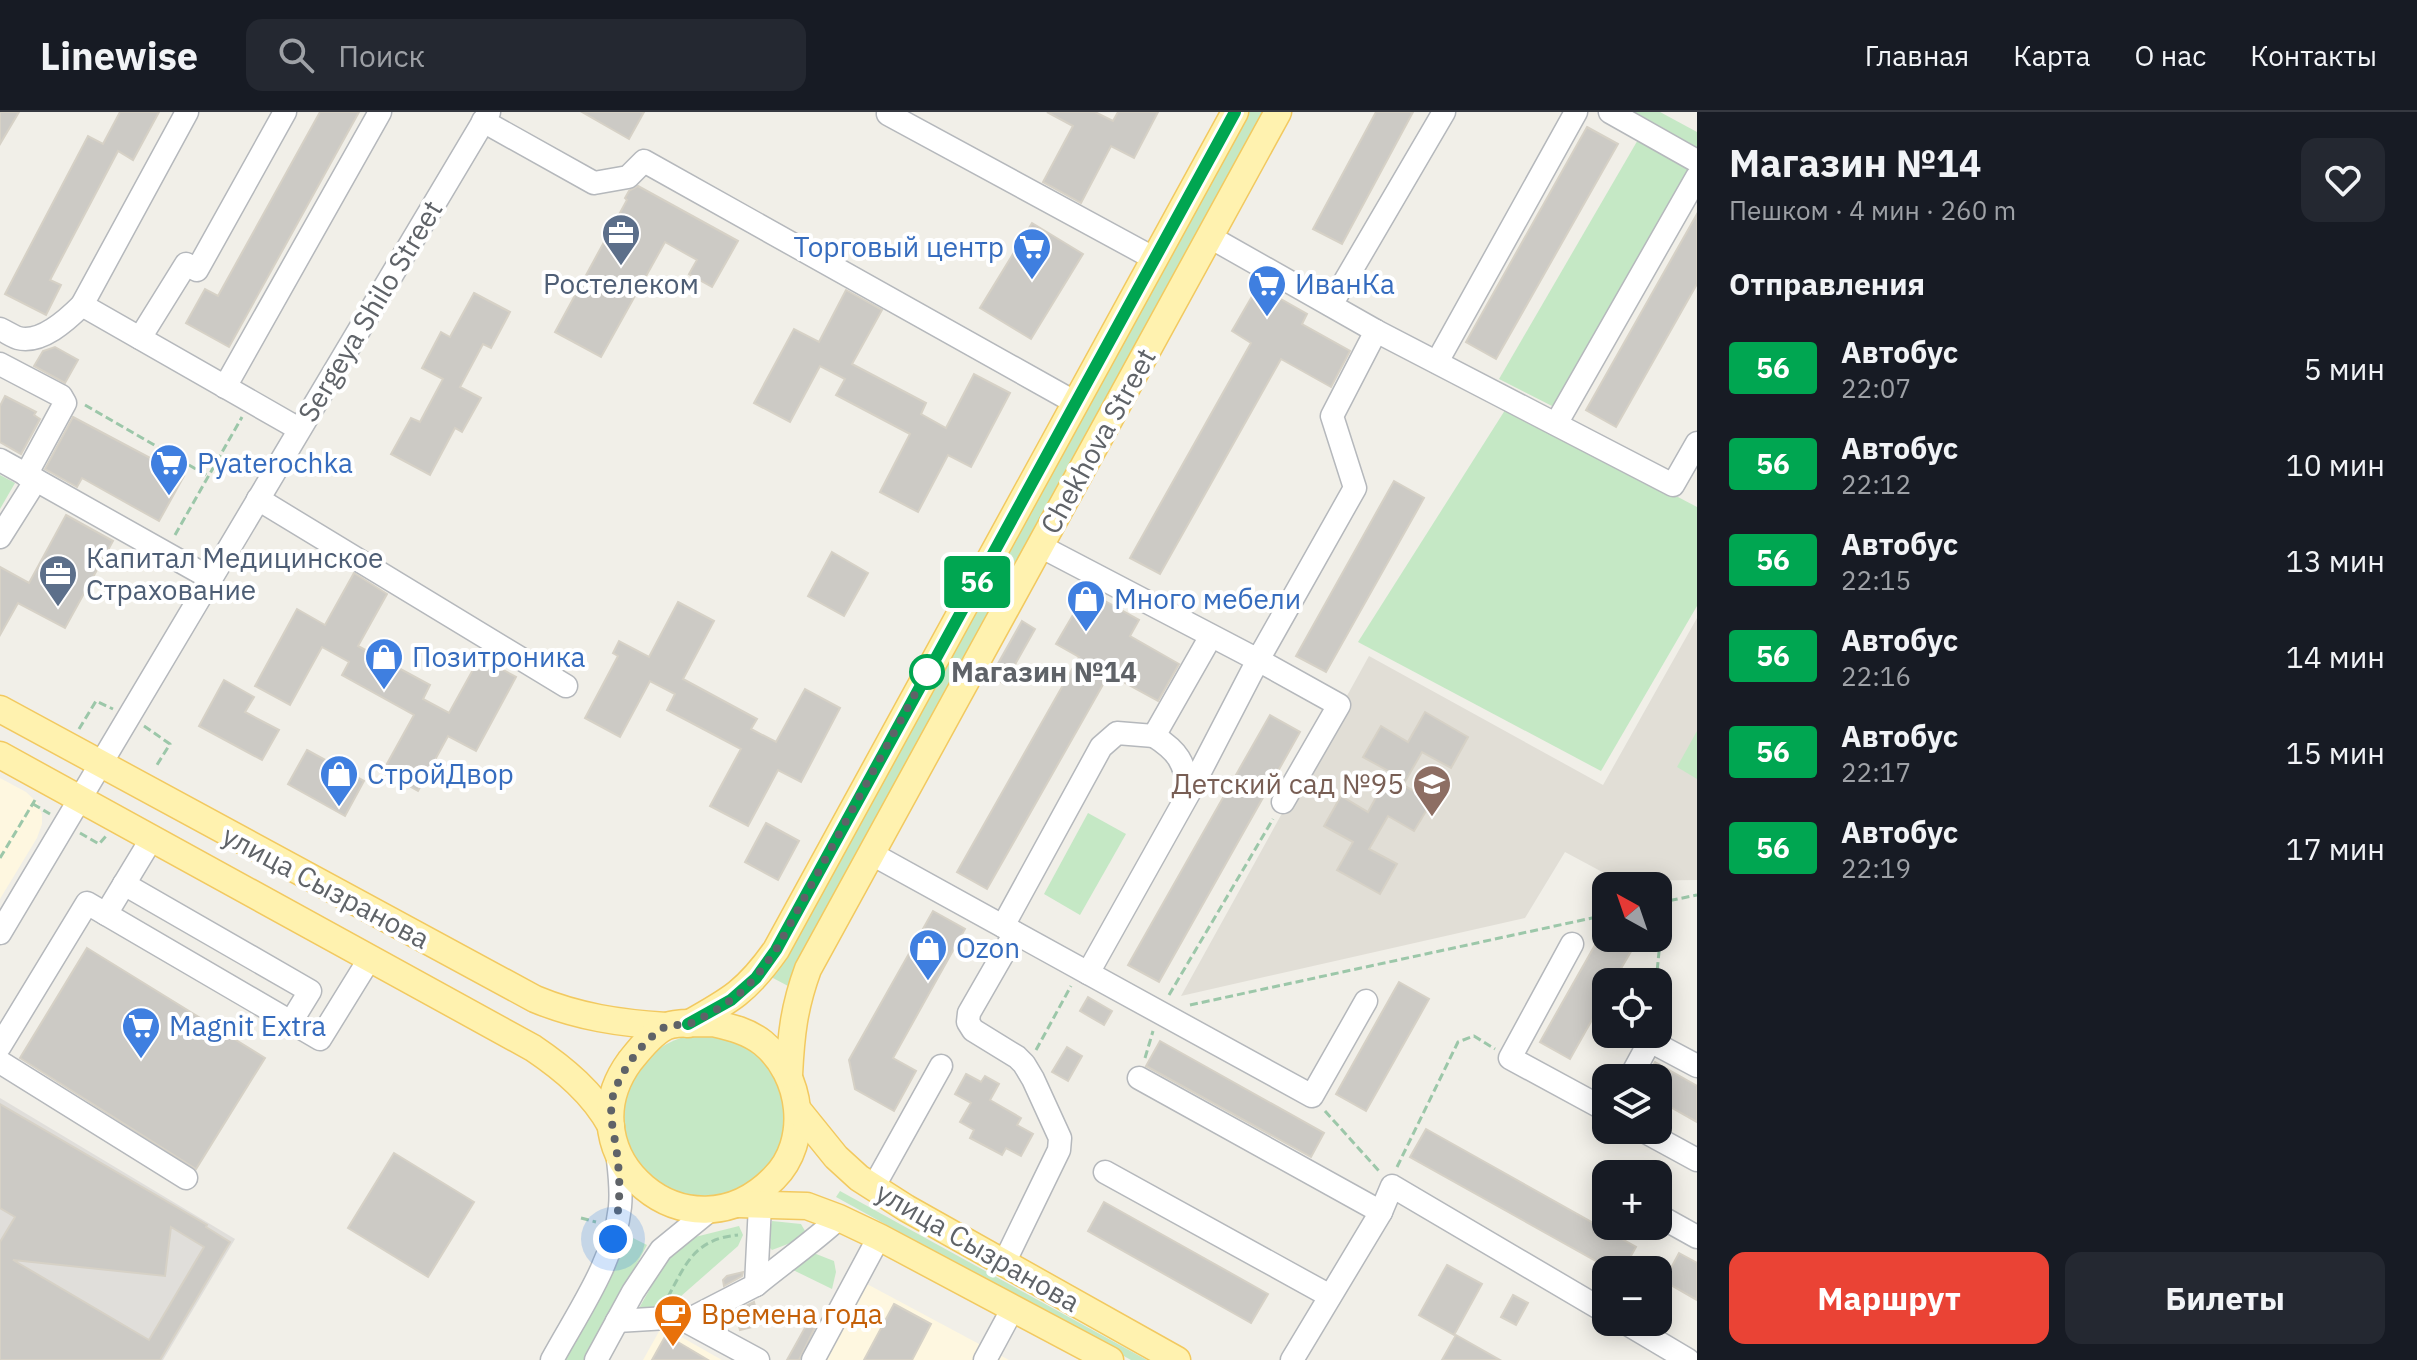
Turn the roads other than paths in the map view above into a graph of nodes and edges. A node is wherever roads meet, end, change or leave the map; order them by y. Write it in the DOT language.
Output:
graph roads {
  1 [pos="187,112"];
  2 [pos="285,112"];
  3 [pos="380,112"];
  4 [pos="1235,112"];
  5 [pos="1278,112"];
  6 [pos="1444,112"];
  7 [pos="1576,112"];
  8 [pos="1610,112"];
  9 [pos="888,114"];
  10 [pos="486,116"];
  11 [pos="1697,161"];
  12 [pos="1697,177"];
  13 [pos="1210,237"];
  14 [pos="1155,259"];
  15 [pos="82,305"];
  16 [pos="1331,305"];
  17 [pos="0,329"];
  18 [pos="1376,331"];
  19 [pos="140,338"];
  20 [pos="1437,362"];
  21 [pos="0,364"];
  22 [pos="225,387"];
  23 [pos="1076,403"];
  24 [pos="1556,424"];
  25 [pos="299,429"];
  26 [pos="1697,443"];
  27 [pos="0,460"];
  28 [pos="31,477"];
  29 [pos="258,499"];
  30 [pos="0,537"];
  31 [pos="1040,546"];
  32 [pos="210,578"];
  33 [pos="1211,636"];
  34 [pos="1258,660"];
  35 [pos="566,686"];
  36 [pos="0,709"];
  37 [pos="1154,736"];
  38 [pos="1216,742"];
  39 [pos="1173,748"];
  40 [pos="0,755"];
  41 [pos="99,765"];
  42 [pos="1190,791"];
  43 [pos="81,799"];
  44 [pos="1283,802"];
  45 [pos="152,838"];
  46 [pos="872,854"];
  47 [pos="124,884"];
  48 [pos="106,914"];
  49 [pos="1009,930"];
  50 [pos="0,933"];
  51 [pos="1572,944"];
  52 [pos="370,958"];
  53 [pos="1084,971"];
  54 [pos="1366,1001"];
  55 [pos="291,1022"];
  56 [pos="677,1025"];
  57 [pos="0,1046"];
  58 [pos="0,1062"];
  59 [pos="1638,1064"];
  60 [pos="941,1066"];
  61 [pos="1697,1066"];
  62 [pos="789,1075"];
  63 [pos="1139,1078"];
  64 [pos="1592,1102"];
  65 [pos="798,1110"];
  66 [pos="614,1138"];
  67 [pos="1668,1144"];
  68 [pos="1697,1160"];
  69 [pos="1105,1172"];
  70 [pos="186,1178"];
  71 [pos="873,1188"];
  72 [pos="749,1204"];
  73 [pos="710,1210"];
  74 [pos="1381,1212"];
  75 [pos="839,1218"];
  76 [pos="1672,1223"];
  77 [pos="879,1237"];
  78 [pos="1697,1237"];
  79 [pos="1004,1263"];
  80 [pos="756,1285"];
  81 [pos="1330,1296"];
  82 [pos="1592,1304"];
  83 [pos="1013,1308"];
  84 [pos="617,1321"];
  85 [pos="686,1321"];
  86 [pos="1648,1336"];
  87 [pos="552,1360"];
  88 [pos="596,1360"];
  89 [pos="758,1360"];
  90 [pos="813,1360"];
  91 [pos="985,1360"];
  92 [pos="1110,1360"];
  93 [pos="1177,1360"];
  94 [pos="1292,1360"];
  95 [pos="1688,1360"];
  1 -- 15 [label="street"];
  2 -- 19 [label="street"];
  3 -- 22 [label="street"];
  4 -- 14 [label="main road, Chekhova Street"];
  5 -- 13 [label="main road, Chekhova Street"];
  6 -- 16 [label="street"];
  7 -- 20 [label="street"];
  8 -- 11 [label="street"];
  9 -- 14 [label="street"];
  10 -- 23 [label="street"];
  10 -- 25 [label="street, Sergeya Shilo Street"];
  12 -- 24 [label="street"];
  13 -- 16 [label="street"];
  13 -- 31 [label="main road, Chekhova Street"];
  14 -- 23 [label="main road, Chekhova Street"];
  15 -- 17 [label="street"];
  15 -- 19 [label="street"];
  16 -- 18 [label="street"];
  18 -- 20 [label="street"];
  18 -- 34 [label="street"];
  19 -- 22 [label="street"];
  20 -- 24 [label="street"];
  21 -- 28 [label="street"];
  22 -- 25 [label="street"];
  23 -- 56 [label="main road, Chekhova Street"];
  24 -- 26 [label="street"];
  25 -- 29 [label="street, Sergeya Shilo Street"];
  27 -- 28 [label="street"];
  28 -- 30 [label="street"];
  28 -- 32 [label="street"];
  29 -- 32 [label="street, Sergeya Shilo Street"];
  29 -- 35 [label="street"];
  31 -- 33 [label="street"];
  31 -- 46 [label="main road, Chekhova Street"];
  32 -- 41 [label="street, Sergeya Shilo Street"];
  33 -- 34 [label="street"];
  33 -- 37 [label="street"];
  34 -- 38 [label="street"];
  34 -- 44 [label="street"];
  36 -- 41 [label="main road, улица Сызранова"];
  37 -- 39 [label="street"];
  37 -- 49 [label="street"];
  38 -- 39 [label="street"];
  38 -- 42 [label="street"];
  39 -- 42 [label="street"];
  40 -- 43 [label="main road, улица Сызранова"];
  41 -- 43 [label="street, Sergeya Shilo Street"];
  41 -- 56 [label="main road, улица Сызранова"];
  42 -- 53 [label="street"];
  43 -- 45 [label="main road, улица Сызранова"];
  43 -- 50 [label="street, Sergeya Shilo Street"];
  45 -- 47 [label="street"];
  45 -- 52 [label="main road, улица Сызранова"];
  46 -- 49 [label="street"];
  46 -- 62 [label="main road, Chekhova Street"];
  47 -- 48 [label="street"];
  47 -- 55 [label="street"];
  48 -- 55 [label="street"];
  48 -- 57 [label="street"];
  49 -- 53 [label="street"];
  49 -- 79 [label="street"];
  51 -- 64 [label="street"];
  52 -- 55 [label="street"];
  52 -- 66 [label="main road, улица Сызранова"];
  53 -- 54 [label="street"];
  56 -- 62 [label="main road"];
  56 -- 66 [label="main road"];
  58 -- 70 [label="street"];
  59 -- 61 [label="street"];
  60 -- 71 [label="street"];
  62 -- 65 [label="main road"];
  63 -- 74 [label="street"];
  65 -- 71 [label="main road, улица Сызранова"];
  65 -- 72 [label="main road"];
  66 -- 73 [label="main road"];
  66 -- 87 [label="street"];
  67 -- 68 [label="street"];
  69 -- 81 [label="street"];
  71 -- 79 [label="main road, улица Сызранова"];
  72 -- 73 [label="main road"];
  72 -- 75 [label="main road, улица Сызранова"];
  72 -- 80 [label="street"];
  73 -- 84 [label="street"];
  74 -- 81 [label="street"];
  74 -- 82 [label="street"];
  75 -- 77 [label="main road, улица Сызранова"];
  75 -- 80 [label="street"];
  76 -- 78 [label="street"];
  77 -- 83 [label="main road, улица Сызранова"];
  77 -- 90 [label="street"];
  79 -- 93 [label="main road, улица Сызранова"];
  80 -- 85 [label="street"];
  81 -- 94 [label="street"];
  83 -- 91 [label="street"];
  83 -- 92 [label="main road, улица Сызранова"];
  84 -- 85 [label="street"];
  84 -- 88 [label="street"];
  85 -- 89 [label="street"];
  86 -- 95 [label="street"];
}
